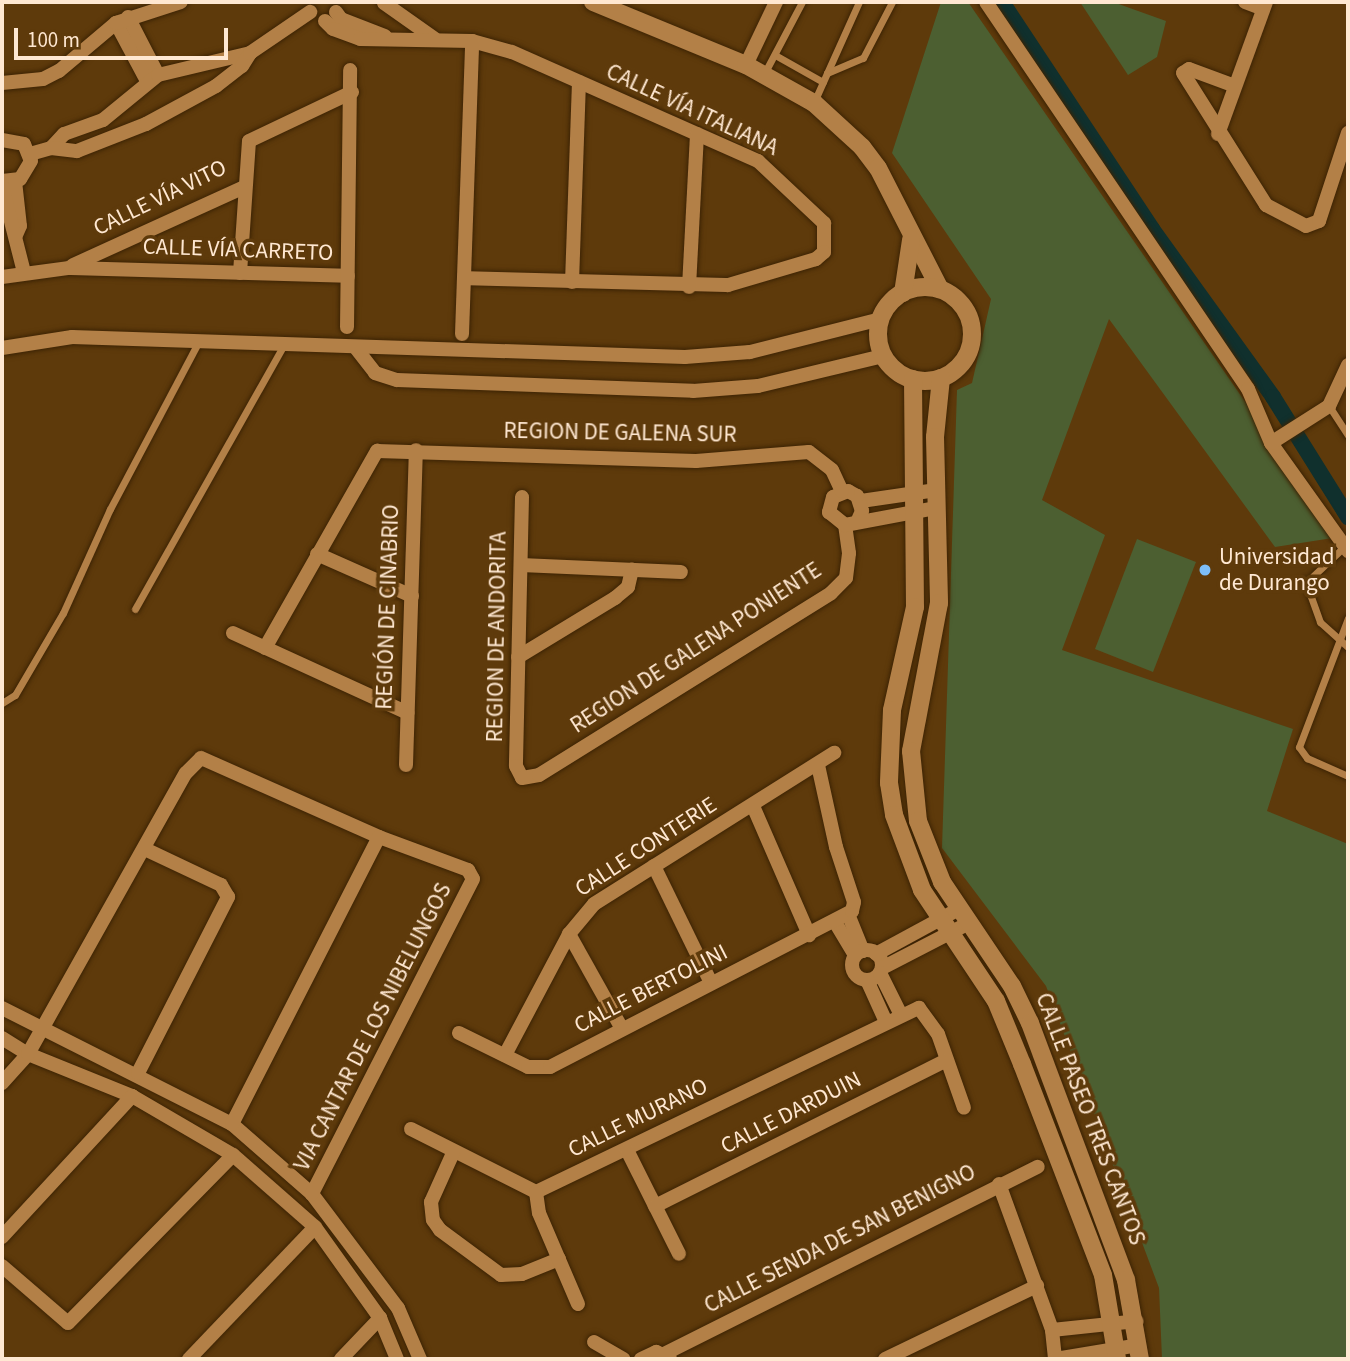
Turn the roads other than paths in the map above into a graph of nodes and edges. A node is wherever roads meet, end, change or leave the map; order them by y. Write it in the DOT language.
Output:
graph roads {
  1 [pos="181,2"];
  2 [pos="593,2"];
  3 [pos="776,2"];
  4 [pos="802,2"];
  5 [pos="857,2"];
  6 [pos="892,2"];
  7 [pos="986,2"];
  8 [pos="1245,2"];
  9 [pos="384,3"];
  10 [pos="1265,5"];
  11 [pos="310,7"];
  12 [pos="334,8"];
  13 [pos="122,20"];
  14 [pos="435,40"];
  15 [pos="472,41"];
  16 [pos="250,52"];
  17 [pos="775,55"];
  18 [pos="746,65"];
  19 [pos="350,70"];
  20 [pos="827,73"];
  21 [pos="764,75"];
  22 [pos="152,78"];
  23 [pos="579,82"];
  24 [pos="823,82"];
  25 [pos="2,83"];
  26 [pos="1235,86"];
  27 [pos="352,92"];
  28 [pos="814,103"];
  29 [pos="90,126"];
  30 [pos="1348,133"];
  31 [pos="697,134"];
  32 [pos="1218,134"];
  33 [pos="2,140"];
  34 [pos="98,144"];
  35 [pos="51,148"];
  36 [pos="30,154"];
  37 [pos="6,183"];
  38 [pos="244,187"];
  39 [pos="911,240"];
  40 [pos="69,268"];
  41 [pos="24,272"];
  42 [pos="240,272"];
  43 [pos="348,276"];
  44 [pos="2,277"];
  45 [pos="466,278"];
  46 [pos="572,282"];
  47 [pos="689,286"];
  48 [pos="940,289"];
  49 [pos="903,293"];
  50 [pos="880,319"];
  51 [pos="347,327"];
  52 [pos="462,334"];
  53 [pos="198,342"];
  54 [pos="284,345"];
  55 [pos="355,346"];
  56 [pos="2,348"];
  57 [pos="883,356"];
  58 [pos="1348,365"];
  59 [pos="941,378"];
  60 [pos="913,379"];
  61 [pos="1324,409"];
  62 [pos="1348,435"];
  63 [pos="1271,443"];
  64 [pos="416,450"];
  65 [pos="936,489"];
  66 [pos="842,491"];
  67 [pos="912,492"];
  68 [pos="522,496"];
  69 [pos="860,501"];
  70 [pos="936,508"];
  71 [pos="913,511"];
  72 [pos="851,522"];
  73 [pos="1347,548"];
  74 [pos="317,554"];
  75 [pos="521,565"];
  76 [pos="632,569"];
  77 [pos="681,572"];
  78 [pos="1313,576"];
  79 [pos="1305,580"];
  80 [pos="412,596"];
  81 [pos="135,608"];
  82 [pos="1348,618"];
  83 [pos="233,633"];
  84 [pos="1340,641"];
  85 [pos="265,648"];
  86 [pos="1348,648"];
  87 [pos="518,657"];
  88 [pos="2,703"];
  89 [pos="408,713"];
  90 [pos="834,753"];
  91 [pos="406,765"];
  92 [pos="818,765"];
  93 [pos="1348,776"];
  94 [pos="522,778"];
  95 [pos="753,806"];
  96 [pos="379,837"];
  97 [pos="145,849"];
  98 [pos="654,866"];
  99 [pos="846,913"];
  100 [pos="964,916"];
  101 [pos="944,927"];
  102 [pos="569,934"];
  103 [pos="809,935"];
  104 [pos="871,964"];
  105 [pos="711,983"];
  106 [pos="2,1008"];
  107 [pos="901,1015"];
  108 [pos="886,1022"];
  109 [pos="622,1029"];
  110 [pos="41,1030"];
  111 [pos="459,1033"];
  112 [pos="2,1038"];
  113 [pos="28,1054"];
  114 [pos="505,1055"];
  115 [pos="947,1060"];
  116 [pos="138,1073"];
  117 [pos="2,1083"];
  118 [pos="132,1096"];
  119 [pos="964,1108"];
  120 [pos="232,1124"];
  121 [pos="411,1129"];
  122 [pos="627,1150"];
  123 [pos="453,1153"];
  124 [pos="233,1155"];
  125 [pos="1038,1167"];
  126 [pos="999,1184"];
  127 [pos="536,1192"];
  128 [pos="312,1194"];
  129 [pos="655,1206"];
  130 [pos="315,1227"];
  131 [pos="2,1237"];
  132 [pos="679,1254"];
  133 [pos="559,1259"];
  134 [pos="2,1266"];
  135 [pos="1038,1286"];
  136 [pos="578,1304"];
  137 [pos="380,1318"];
  138 [pos="1137,1321"];
  139 [pos="1113,1324"];
  140 [pos="1052,1330"];
  141 [pos="594,1342"];
  142 [pos="1139,1352"];
  143 [pos="1117,1354"];
  144 [pos="668,1357"];
  145 [pos="189,1359"];
  146 [pos="341,1359"];
  147 [pos="397,1359"];
  148 [pos="420,1359"];
  149 [pos="624,1359"];
  150 [pos="641,1359"];
  151 [pos="886,1359"];
  152 [pos="1055,1359"];
  1 -- 13 [label="street"];
  2 -- 18 [label="street"];
  3 -- 18 [label="street"];
  4 -- 17 [label="lane"];
  5 -- 20 [label="lane"];
  6 -- 20 [label="lane"];
  7 -- 63 [label="street"];
  8 -- 10 [label="street"];
  9 -- 14 [label="street"];
  10 -- 26 [label="street"];
  11 -- 12 [label="street, CALLE VÍA ITALIANA"];
  11 -- 16 [label="street"];
  12 -- 14 [label="street, CALLE VÍA ITALIANA"];
  13 -- 22 [label="street"];
  13 -- 25 [label="street"];
  14 -- 15 [label="street, CALLE VÍA ITALIANA"];
  15 -- 23 [label="street, CALLE VÍA ITALIANA"];
  15 -- 45 [label="street"];
  16 -- 22 [label="street"];
  16 -- 34 [label="street"];
  17 -- 21 [label="lane"];
  17 -- 24 [label="lane"];
  18 -- 21 [label="street"];
  19 -- 27 [label="street"];
  20 -- 24 [label="lane"];
  21 -- 28 [label="street"];
  22 -- 29 [label="street"];
  23 -- 31 [label="street, CALLE VÍA ITALIANA"];
  23 -- 46 [label="street"];
  24 -- 28 [label="lane"];
  26 -- 32 [label="street"];
  26 -- 32 [label="street"];
  27 -- 38 [label="street, CALLE VÍA VITO"];
  27 -- 43 [label="street"];
  28 -- 39 [label="street"];
  29 -- 34 [label="street"];
  29 -- 35 [label="street"];
  30 -- 32 [label="street"];
  31 -- 47 [label="street"];
  31 -- 47 [label="street, CALLE VÍA ITALIANA"];
  33 -- 36 [label="street"];
  34 -- 35 [label="street"];
  35 -- 36 [label="street"];
  36 -- 37 [label="street"];
  37 -- 41 [label="street"];
  38 -- 40 [label="street, CALLE VÍA VITO"];
  38 -- 42 [label="street"];
  39 -- 48 [label="street"];
  39 -- 49 [label="street"];
  40 -- 41 [label="street, CALLE VÍA CARRETO"];
  40 -- 42 [label="street, CALLE VÍA CARRETO"];
  41 -- 44 [label="street, CALLE VÍA CARRETO"];
  42 -- 43 [label="street, CALLE VÍA CARRETO"];
  43 -- 51 [label="street"];
  45 -- 46 [label="street, CALLE VÍA ITALIANA"];
  45 -- 52 [label="street"];
  46 -- 47 [label="street, CALLE VÍA ITALIANA"];
  48 -- 49 [label="street"];
  48 -- 59 [label="street"];
  49 -- 50 [label="street"];
  50 -- 55 [label="street"];
  50 -- 57 [label="street"];
  53 -- 54 [label="street"];
  53 -- 56 [label="street"];
  53 -- 88 [label="lane"];
  54 -- 55 [label="street"];
  54 -- 81 [label="lane"];
  55 -- 57 [label="street"];
  57 -- 60 [label="street"];
  58 -- 61 [label="street"];
  59 -- 60 [label="street"];
  59 -- 65 [label="street, CALLE PASEO TRES CANTOS"];
  60 -- 67 [label="street, CALLE PASEO TRES CANTOS"];
  61 -- 62 [label="lane"];
  61 -- 63 [label="street"];
  63 -- 73 [label="street"];
  64 -- 66 [label="street, REGION DE GALENA SUR"];
  64 -- 74 [label="street, REGION DE GALENA SUR"];
  64 -- 80 [label="street, REGIÓN DE CINABRIO"];
  65 -- 67 [label="street"];
  65 -- 70 [label="street, CALLE PASEO TRES CANTOS"];
  66 -- 69 [label="street"];
  66 -- 72 [label="street"];
  67 -- 69 [label="street"];
  67 -- 71 [label="street, CALLE PASEO TRES CANTOS"];
  68 -- 75 [label="street, REGION DE ANDORITA"];
  69 -- 72 [label="street"];
  70 -- 71 [label="street"];
  70 -- 100 [label="street, CALLE PASEO TRES CANTOS"];
  71 -- 72 [label="street"];
  71 -- 101 [label="street, CALLE PASEO TRES CANTOS"];
  72 -- 94 [label="street, REGION DE GALENA PONIENTE"];
  73 -- 78 [label="lane"];
  74 -- 80 [label="street"];
  74 -- 85 [label="street"];
  75 -- 76 [label="street"];
  75 -- 87 [label="street, REGION DE ANDORITA"];
  76 -- 77 [label="street"];
  76 -- 87 [label="street"];
  79 -- 84 [label="lane"];
  80 -- 89 [label="street, REGIÓN DE CINABRIO"];
  82 -- 84 [label="lane"];
  83 -- 85 [label="street"];
  84 -- 86 [label="lane"];
  84 -- 93 [label="lane"];
  85 -- 89 [label="street"];
  87 -- 94 [label="street, REGION DE ANDORITA"];
  89 -- 91 [label="street, REGIÓN DE CINABRIO"];
  90 -- 92 [label="street, CALLE CONTERIE"];
  92 -- 95 [label="street, CALLE CONTERIE"];
  92 -- 99 [label="street"];
  95 -- 98 [label="street, CALLE CONTERIE"];
  95 -- 103 [label="street"];
  96 -- 97 [label="street"];
  96 -- 120 [label="street"];
  96 -- 128 [label="street, VIA CANTAR DE LOS NIBELUNGOS"];
  97 -- 110 [label="street"];
  97 -- 116 [label="street"];
  98 -- 102 [label="street, CALLE CONTERIE"];
  98 -- 105 [label="street"];
  99 -- 103 [label="street, CALLE BERTOLINI"];
  99 -- 104 [label="street"];
  100 -- 101 [label="street"];
  100 -- 138 [label="street, CALLE PASEO TRES CANTOS"];
  101 -- 104 [label="street"];
  101 -- 139 [label="street, CALLE PASEO TRES CANTOS"];
  102 -- 109 [label="street"];
  102 -- 114 [label="street, CALLE CONTERIE"];
  103 -- 105 [label="street, CALLE BERTOLINI"];
  104 -- 107 [label="street"];
  104 -- 108 [label="street"];
  105 -- 109 [label="street, CALLE BERTOLINI"];
  106 -- 110 [label="street"];
  107 -- 108 [label="street, CALLE MURANO"];
  107 -- 115 [label="street, CALLE MURANO"];
  108 -- 122 [label="street, CALLE MURANO"];
  109 -- 114 [label="street, CALLE BERTOLINI"];
  110 -- 113 [label="street"];
  110 -- 116 [label="street"];
  111 -- 114 [label="street, CALLE BERTOLINI"];
  112 -- 113 [label="street"];
  113 -- 117 [label="street"];
  113 -- 118 [label="street"];
  115 -- 119 [label="street"];
  115 -- 129 [label="street, CALLE DARDUIN"];
  116 -- 120 [label="street"];
  118 -- 124 [label="street"];
  118 -- 131 [label="street"];
  120 -- 128 [label="street"];
  121 -- 123 [label="street"];
  122 -- 127 [label="street, CALLE MURANO"];
  122 -- 129 [label="street"];
  123 -- 127 [label="street"];
  123 -- 133 [label="street"];
  124 -- 130 [label="street"];
  124 -- 134 [label="street"];
  125 -- 126 [label="street, CALLE SENDA DE SAN BENIGNO"];
  126 -- 135 [label="street"];
  126 -- 144 [label="street, CALLE SENDA DE SAN BENIGNO"];
  127 -- 133 [label="street"];
  128 -- 148 [label="street"];
  129 -- 132 [label="street"];
  130 -- 137 [label="street"];
  130 -- 145 [label="street"];
  133 -- 136 [label="street"];
  135 -- 140 [label="street"];
  135 -- 151 [label="street"];
  137 -- 146 [label="street"];
  137 -- 147 [label="street"];
  138 -- 139 [label="street"];
  138 -- 142 [label="street, CALLE PASEO TRES CANTOS"];
  139 -- 140 [label="street"];
  139 -- 143 [label="street, CALLE PASEO TRES CANTOS"];
  140 -- 152 [label="street"];
  141 -- 149 [label="street"];
  142 -- 143 [label="street"];
  143 -- 152 [label="street"];
  144 -- 150 [label="street, CALLE SENDA DE SAN BENIGNO"];
}
